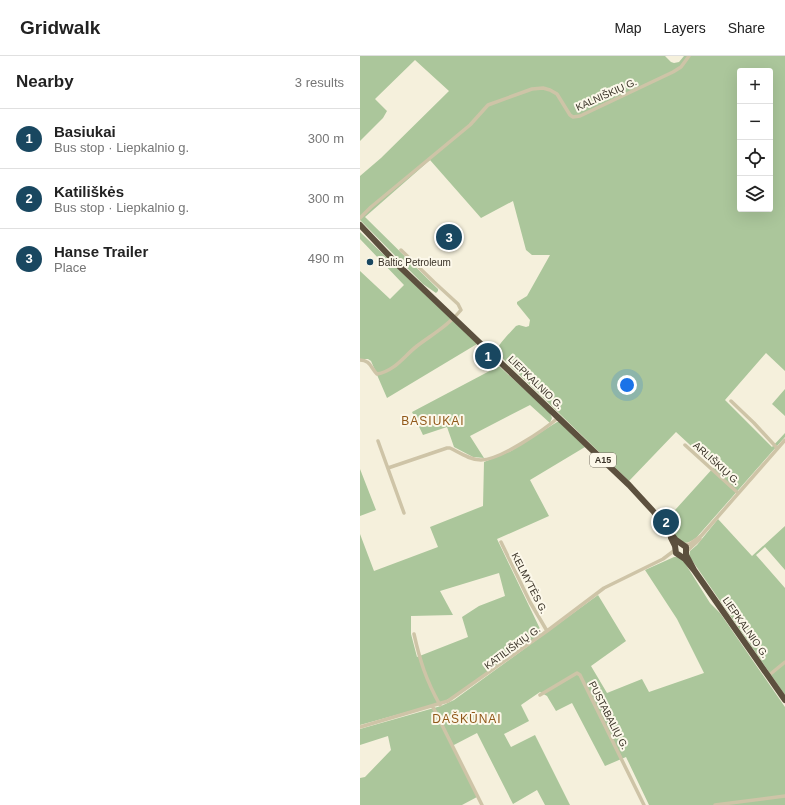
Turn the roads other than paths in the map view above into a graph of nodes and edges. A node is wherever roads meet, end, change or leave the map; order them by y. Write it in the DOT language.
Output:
graph roads {
  1 [pos="689,56"];
  2 [pos="360,218"];
  3 [pos="360,225"];
  4 [pos="401,250"];
  5 [pos="454,319"];
  6 [pos="360,360"];
  7 [pos="731,401"];
  8 [pos="559,417"];
  9 [pos="785,440"];
  10 [pos="378,441"];
  11 [pos="685,444"];
  12 [pos="777,448"];
  13 [pos="388,468"];
  14 [pos="738,493"];
  15 [pos="404,513"];
  16 [pos="701,536"];
  17 [pos="501,542"];
  18 [pos="681,550"];
  19 [pos="547,631"];
  20 [pos="414,634"];
  21 [pos="785,662"];
  22 [pos="768,676"];
  23 [pos="540,695"];
  24 [pos="785,700"];
  25 [pos="440,705"];
  26 [pos="433,706"];
  27 [pos="360,727"];
  28 [pos="785,796"];
  29 [pos="735,804"];
  30 [pos="482,805"];
  31 [pos="644,805"];
  32 [pos="715,805"];
  1 -- 2 [label="street, KALNIŠKIŲ G."];
  3 -- 5 [label="highway, LIEPKALNIO G. / A15"];
  4 -- 5 [label="street"];
  5 -- 6 [label="street"];
  5 -- 8 [label="highway, LIEPKALNIO G. / A15"];
  7 -- 12 [label="street"];
  8 -- 13 [label="street"];
  8 -- 18 [label="highway, LIEPKALNIO G. / A15"];
  9 -- 12 [label="street, KATILIŠKIŲ G."];
  10 -- 13 [label="street"];
  11 -- 14 [label="street, ARLIŠKIŲ G."];
  12 -- 14 [label="street, KATILIŠKIŲ G."];
  13 -- 15 [label="street"];
  14 -- 16 [label="street, KATILIŠKIŲ G."];
  16 -- 18 [label="street, KATILIŠKIŲ G."];
  16 -- 18 [label="street, KATILIŠKIŲ G."];
  17 -- 19 [label="street, KELMYTĖS G."];
  18 -- 19 [label="street, KATILIŠKIŲ G."];
  18 -- 22 [label="highway, LIEPKALNIO G. / A15"];
  19 -- 25 [label="street, KATILIŠKIŲ G."];
  20 -- 25 [label="street"];
  21 -- 22 [label="street"];
  22 -- 24 [label="highway, A15"];
  23 -- 31 [label="street, PUSTABALIŲ G."];
  25 -- 26 [label="street, KATILIŠKIŲ G."];
  26 -- 27 [label="street, KATILIŠKIŲ G."];
  26 -- 30 [label="street"];
  28 -- 29 [label="street"];
  29 -- 32 [label="street"];
}
